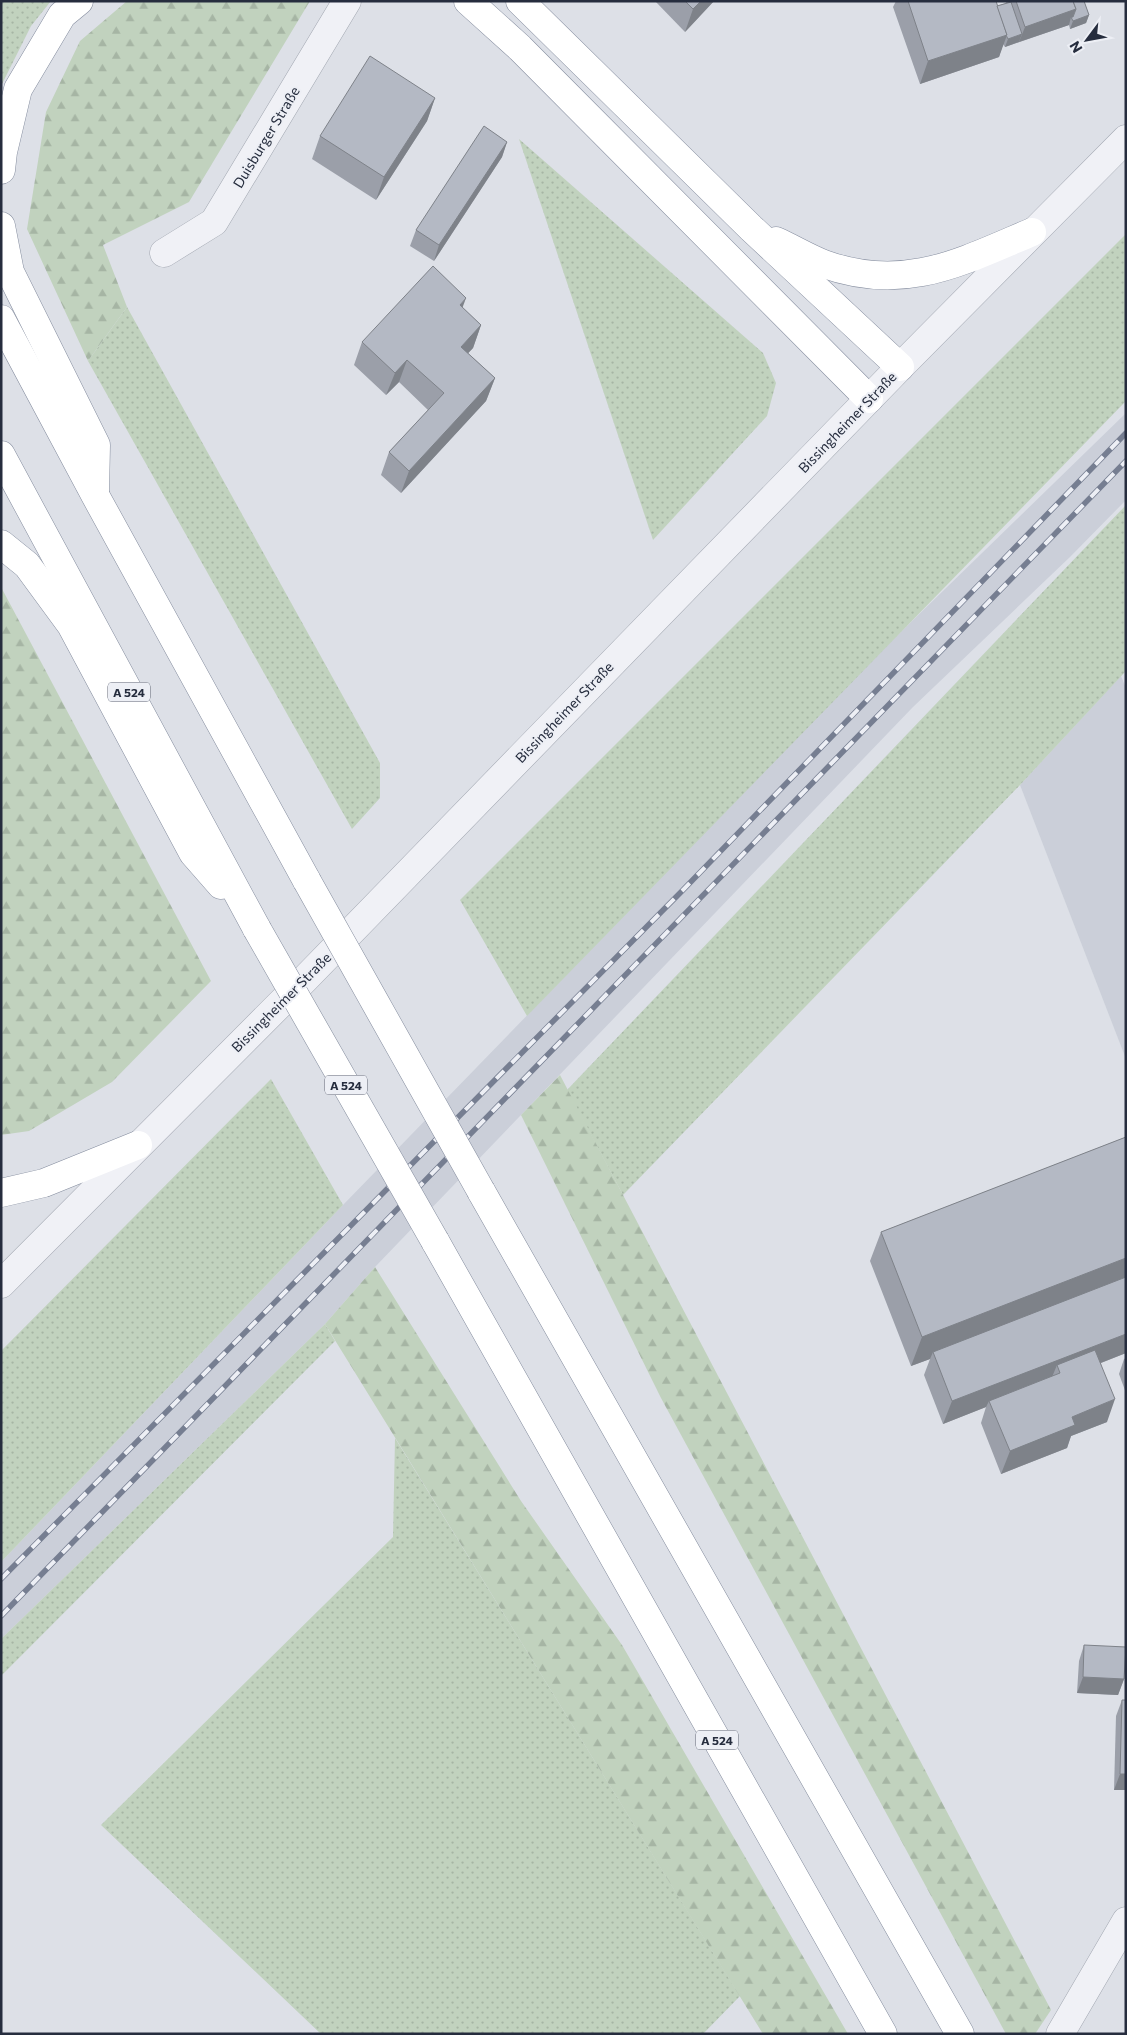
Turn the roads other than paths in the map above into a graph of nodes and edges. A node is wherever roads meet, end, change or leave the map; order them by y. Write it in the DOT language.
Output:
graph roads {
  1 [pos="78,1"];
  2 [pos="347,1"];
  3 [pos="468,1"];
  4 [pos="520,1"];
  5 [pos="1126,139"];
  6 [pos="1,170"];
  7 [pos="1,226"];
  8 [pos="751,228"];
  9 [pos="1032,232"];
  10 [pos="164,253"];
  11 [pos="1,320"];
  12 [pos="900,367"];
  13 [pos="869,399"];
  14 [pos="1,455"];
  15 [pos="95,495"];
  16 [pos="1,544"];
  17 [pos="258,929"];
  18 [pos="138,1145"];
  19 [pos="1,1193"];
  20 [pos="1,1284"];
  21 [pos="1126,1921"];
  22 [pos="883,2034"];
  23 [pos="960,2034"];
  24 [pos="1060,2034"];
  1 -- 6 [label="highway"];
  2 -- 10 [label="street, Duisburger Straße"];
  3 -- 13 [label="highway"];
  4 -- 8 [label="highway"];
  5 -- 9 [label="street, Bissingheimer Straße"];
  7 -- 15 [label="highway"];
  8 -- 9 [label="highway"];
  8 -- 12 [label="highway"];
  9 -- 12 [label="street, Bissingheimer Straße"];
  11 -- 15 [label="highway"];
  12 -- 13 [label="street, Bissingheimer Straße"];
  13 -- 18 [label="street, Bissingheimer Straße"];
  14 -- 17 [label="highway, A 524"];
  15 -- 23 [label="highway, bridge"];
  16 -- 17 [label="highway"];
  17 -- 22 [label="highway, A 524, bridge"];
  18 -- 19 [label="highway"];
  18 -- 20 [label="street, Bissingheimer Straße"];
  21 -- 24 [label="street"];
}
